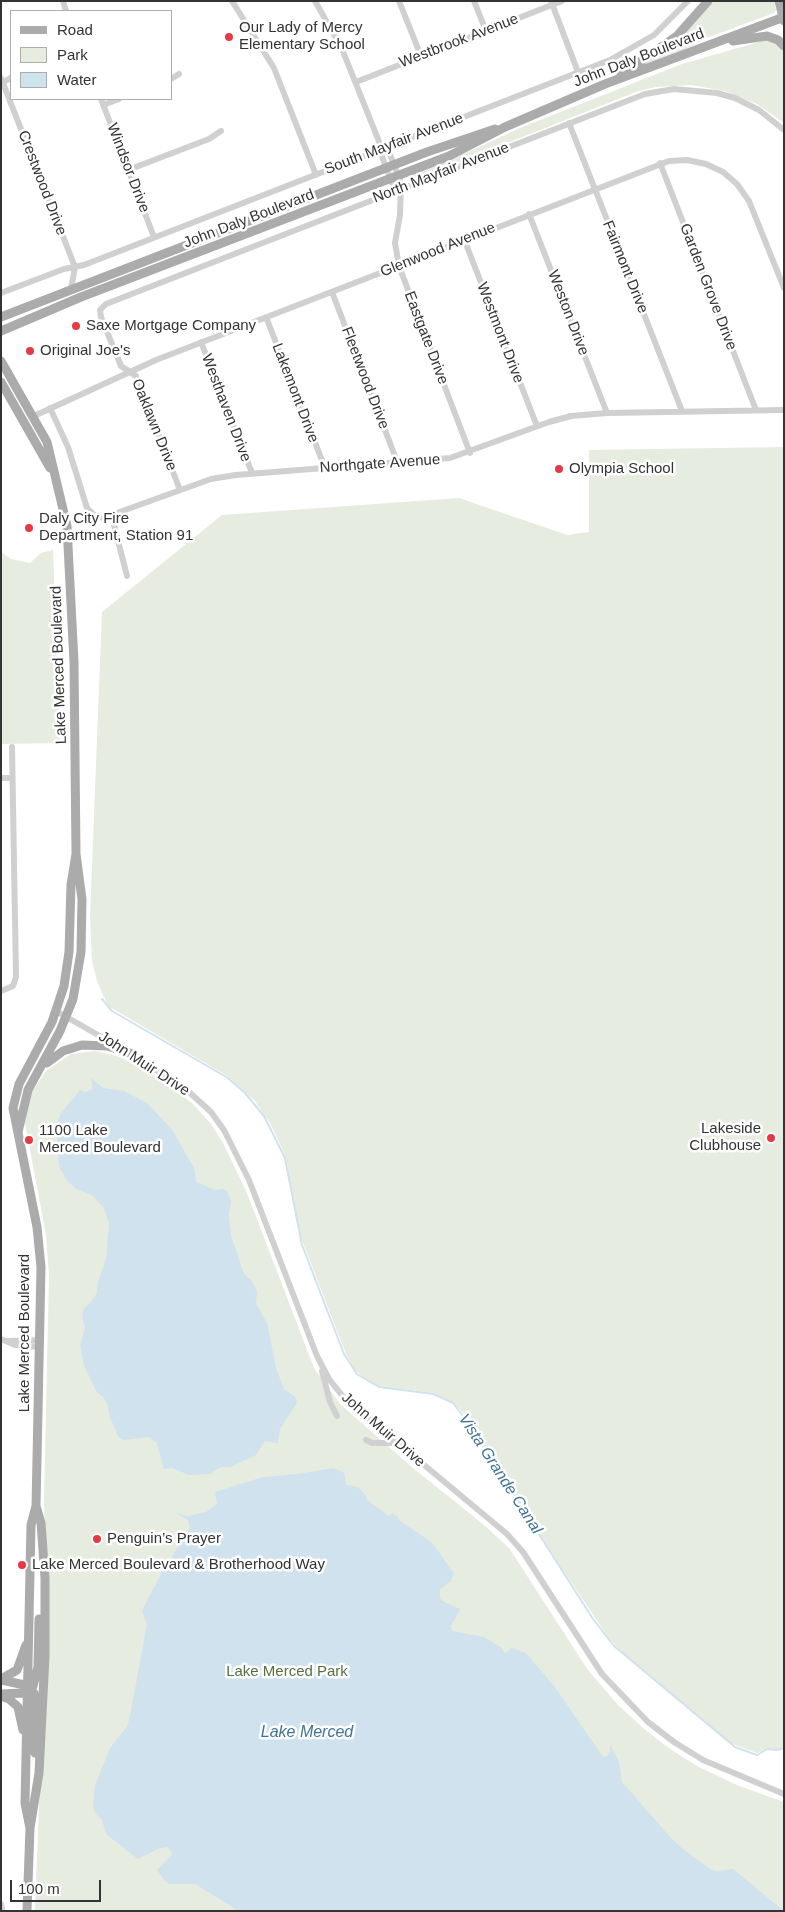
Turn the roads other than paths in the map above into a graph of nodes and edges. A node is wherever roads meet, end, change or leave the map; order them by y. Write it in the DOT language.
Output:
graph roads {
  1 [pos="232,1"];
  2 [pos="315,1"];
  3 [pos="399,1"];
  4 [pos="474,1"];
  5 [pos="562,1"];
  6 [pos="688,1"];
  7 [pos="708,1"];
  8 [pos="779,1"];
  9 [pos="552,3"];
  10 [pos="783,18"];
  11 [pos="486,31"];
  12 [pos="784,46"];
  13 [pos="704,48"];
  14 [pos="421,56"];
  15 [pos="578,72"];
  16 [pos="179,74"];
  17 [pos="172,78"];
  18 [pos="2,81"];
  19 [pos="356,82"];
  20 [pos="605,84"];
  21 [pos="102,102"];
  22 [pos="569,123"];
  23 [pos="505,127"];
  24 [pos="784,130"];
  25 [pos="221,132"];
  26 [pos="382,149"];
  27 [pos="660,163"];
  28 [pos="390,167"];
  29 [pos="128,170"];
  30 [pos="316,174"];
  31 [pos="394,176"];
  32 [pos="594,188"];
  33 [pos="400,190"];
  34 [pos="529,214"];
  35 [pos="154,237"];
  36 [pos="464,240"];
  37 [pos="399,266"];
  38 [pos="75,267"];
  39 [pos="784,288"];
  40 [pos="71,289"];
  41 [pos="332,292"];
  42 [pos="1,293"];
  43 [pos="100,310"];
  44 [pos="1,317"];
  45 [pos="266,317"];
  46 [pos="1,331"];
  47 [pos="201,342"];
  48 [pos="1,361"];
  49 [pos="129,371"];
  50 [pos="1,382"];
  51 [pos="50,408"];
  52 [pos="756,410"];
  53 [pos="784,410"];
  54 [pos="682,411"];
  55 [pos="19,412"];
  56 [pos="606,413"];
  57 [pos="34,416"];
  58 [pos="537,426"];
  59 [pos="36,439"];
  60 [pos="470,452"];
  61 [pos="398,464"];
  62 [pos="325,468"];
  63 [pos="252,474"];
  64 [pos="55,478"];
  65 [pos="180,490"];
  66 [pos="112,517"];
  67 [pos="127,576"];
  68 [pos="12,747"];
  69 [pos="1,778"];
  70 [pos="12,778"];
  71 [pos="76,854"];
  72 [pos="1,990"];
  73 [pos="56,1011"];
  74 [pos="67,1016"];
  75 [pos="130,1053"];
  76 [pos="38,1073"];
  77 [pos="18,1132"];
  78 [pos="4,1340"];
  79 [pos="40,1343"];
  80 [pos="321,1365"];
  81 [pos="337,1416"];
  82 [pos="366,1440"];
  83 [pos="395,1443"];
  84 [pos="36,1506"];
  85 [pos="41,1524"];
  86 [pos="30,1628"];
  87 [pos="1,1679"];
  88 [pos="30,1689"];
  89 [pos="1,1695"];
  90 [pos="27,1767"];
  91 [pos="36,1791"];
  92 [pos="784,1794"];
  93 [pos="30,1828"];
  94 [pos="1,1904"];
  95 [pos="2,1911"];
  96 [pos="27,1911"];
  1 -- 30 [label="street"];
  2 -- 19 [label="street"];
  3 -- 14 [label="street"];
  4 -- 11 [label="street"];
  5 -- 9 [label="street, Westbrook Avenue"];
  6 -- 15 [label="street, South Mayfair Avenue"];
  7 -- 20 [label="main road"];
  8 -- 10 [label="main road"];
  9 -- 11 [label="street, Westbrook Avenue"];
  9 -- 15 [label="street"];
  10 -- 13 [label="main road, John Daly Boulevard"];
  11 -- 14 [label="street, Westbrook Avenue"];
  12 -- 13 [label="main road"];
  13 -- 20 [label="main road, John Daly Boulevard"];
  14 -- 19 [label="street, Westbrook Avenue"];
  15 -- 26 [label="street, South Mayfair Avenue"];
  16 -- 17 [label="street"];
  18 -- 38 [label="street, Crestwood Drive"];
  19 -- 26 [label="street"];
  20 -- 23 [label="main road, John Daly Boulevard"];
  21 -- 29 [label="street, Windsor Drive"];
  22 -- 24 [label="street, North Mayfair Avenue"];
  22 -- 32 [label="street, Fairmont Drive"];
  22 -- 33 [label="street, North Mayfair Avenue"];
  23 -- 28 [label="main road, John Daly Boulevard"];
  23 -- 31 [label="main road, John Daly Boulevard"];
  25 -- 29 [label="street"];
  26 -- 28 [label="street"];
  26 -- 30 [label="street, South Mayfair Avenue"];
  27 -- 32 [label="street, Glenwood Avenue"];
  27 -- 39 [label="street, Glenwood Avenue"];
  27 -- 52 [label="street, Garden Grove Drive"];
  28 -- 31 [label="street"];
  28 -- 40 [label="main road, John Daly Boulevard"];
  29 -- 35 [label="street, Windsor Drive"];
  30 -- 35 [label="street, South Mayfair Avenue"];
  31 -- 33 [label="street"];
  31 -- 46 [label="main road, John Daly Boulevard"];
  32 -- 34 [label="street, Glenwood Avenue"];
  32 -- 54 [label="street, Fairmont Drive"];
  33 -- 37 [label="street, Eastgate Drive"];
  33 -- 43 [label="street, North Mayfair Avenue"];
  34 -- 36 [label="street, Glenwood Avenue"];
  34 -- 56 [label="street, Weston Drive"];
  35 -- 38 [label="street, South Mayfair Avenue"];
  36 -- 37 [label="street, Glenwood Avenue"];
  36 -- 58 [label="street, Westmont Drive"];
  37 -- 41 [label="street, Glenwood Avenue"];
  37 -- 60 [label="street, Eastgate Drive"];
  38 -- 40 [label="street"];
  38 -- 42 [label="street, South Mayfair Avenue"];
  40 -- 44 [label="main road, John Daly Boulevard"];
  41 -- 45 [label="street, Glenwood Avenue"];
  41 -- 61 [label="street, Fleetwood Drive"];
  43 -- 49 [label="street, Oaklawn Drive"];
  45 -- 47 [label="street, Glenwood Avenue"];
  45 -- 62 [label="street, Lakemont Drive"];
  47 -- 49 [label="street, Glenwood Avenue"];
  47 -- 63 [label="street, Westhaven Drive"];
  48 -- 57 [label="main road, Lake Merced Boulevard"];
  49 -- 51 [label="street, Glenwood Avenue"];
  49 -- 65 [label="street, Oaklawn Drive"];
  50 -- 55 [label="main road, Lake Merced Boulevard"];
  51 -- 57 [label="street, Glenwood Avenue"];
  51 -- 66 [label="street"];
  52 -- 53 [label="street, Northgate Avenue"];
  52 -- 54 [label="street, Northgate Avenue"];
  54 -- 56 [label="street, Northgate Avenue"];
  55 -- 57 [label="main road"];
  55 -- 59 [label="main road, Lake Merced Boulevard"];
  56 -- 58 [label="street, Northgate Avenue"];
  57 -- 59 [label="main road"];
  57 -- 64 [label="main road, Lake Merced Boulevard"];
  58 -- 60 [label="street, Northgate Avenue"];
  59 -- 64 [label="main road, Lake Merced Boulevard"];
  60 -- 61 [label="street, Northgate Avenue"];
  61 -- 62 [label="street, Northgate Avenue"];
  62 -- 63 [label="street, Northgate Avenue"];
  63 -- 65 [label="street, Northgate Avenue"];
  64 -- 71 [label="main road, Lake Merced Boulevard"];
  65 -- 66 [label="street, Northgate Avenue"];
  66 -- 67 [label="street"];
  68 -- 70 [label="street"];
  69 -- 70 [label="street"];
  70 -- 72 [label="street"];
  71 -- 73 [label="main road, Lake Merced Boulevard"];
  71 -- 74 [label="main road, Lake Merced Boulevard"];
  73 -- 74 [label="street, John Muir Drive"];
  73 -- 77 [label="main road, Lake Merced Boulevard"];
  74 -- 75 [label="street, John Muir Drive"];
  74 -- 76 [label="main road, Lake Merced Boulevard"];
  75 -- 76 [label="main road"];
  75 -- 80 [label="street, John Muir Drive"];
  76 -- 77 [label="main road, Lake Merced Boulevard"];
  77 -- 79 [label="main road, Lake Merced Boulevard"];
  78 -- 79 [label="street"];
  79 -- 84 [label="main road, Lake Merced Boulevard"];
  80 -- 81 [label="street"];
  80 -- 83 [label="street, John Muir Drive"];
  82 -- 83 [label="street"];
  83 -- 92 [label="street, John Muir Drive"];
  84 -- 85 [label="main road, Lake Merced Boulevard"];
  84 -- 86 [label="main road, Lake Merced Boulevard"];
  85 -- 88 [label="main road"];
  85 -- 91 [label="main road, Lake Merced Boulevard"];
  86 -- 87 [label="main road"];
  86 -- 88 [label="main road, Lake Merced Boulevard"];
  87 -- 88 [label="main road"];
  88 -- 89 [label="main road"];
  88 -- 90 [label="main road, Lake Merced Boulevard"];
  88 -- 91 [label="main road"];
  89 -- 90 [label="main road"];
  90 -- 93 [label="main road, Lake Merced Boulevard"];
  91 -- 93 [label="main road, Lake Merced Boulevard"];
  93 -- 96 [label="main road, Lake Merced Boulevard"];
  94 -- 95 [label="street"];
}
